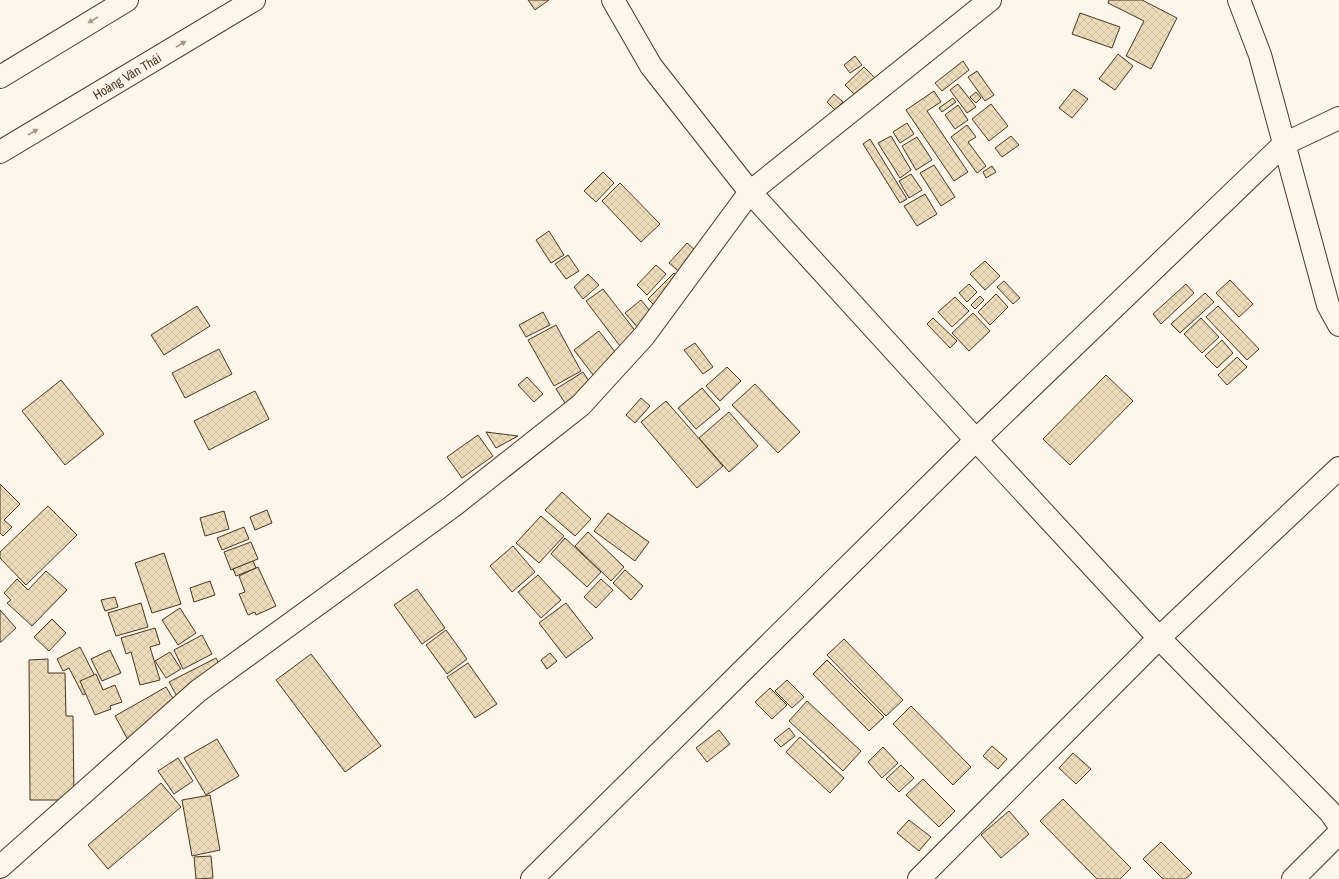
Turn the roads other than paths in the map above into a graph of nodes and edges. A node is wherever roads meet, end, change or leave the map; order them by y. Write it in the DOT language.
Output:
graph roads {
  1 [pos="127,0"];
  2 [pos="254,0"];
  3 [pos="613,0"];
  4 [pos="990,0"];
  5 [pos="1239,0"];
  6 [pos="0,77"];
  7 [pos="1339,118"];
  8 [pos="1284,144"];
  9 [pos="0,152"];
  10 [pos="750,192"];
  11 [pos="1339,325"];
  12 [pos="976,440"];
  13 [pos="1339,468"];
  14 [pos="1159,638"];
  15 [pos="1339,824"];
  16 [pos="1339,833"];
  17 [pos="0,867"];
  18 [pos="532,879"];
  19 [pos="919,879"];
  20 [pos="1293,879"];
  1 -- 6 [label="street, one-way"];
  9 -- 2 [label="street, Hoàng Văn Thái, one-way"];
  3 -- 10 [label="street"];
  4 -- 10 [label="street"];
  5 -- 8 [label="street"];
  7 -- 8 [label="street"];
  8 -- 11 [label="street"];
  8 -- 12 [label="street"];
  10 -- 12 [label="street"];
  10 -- 17 [label="street"];
  12 -- 14 [label="street"];
  12 -- 18 [label="street"];
  13 -- 14 [label="street"];
  14 -- 15 [label="street"];
  14 -- 19 [label="street"];
  16 -- 20 [label="street"];
}
